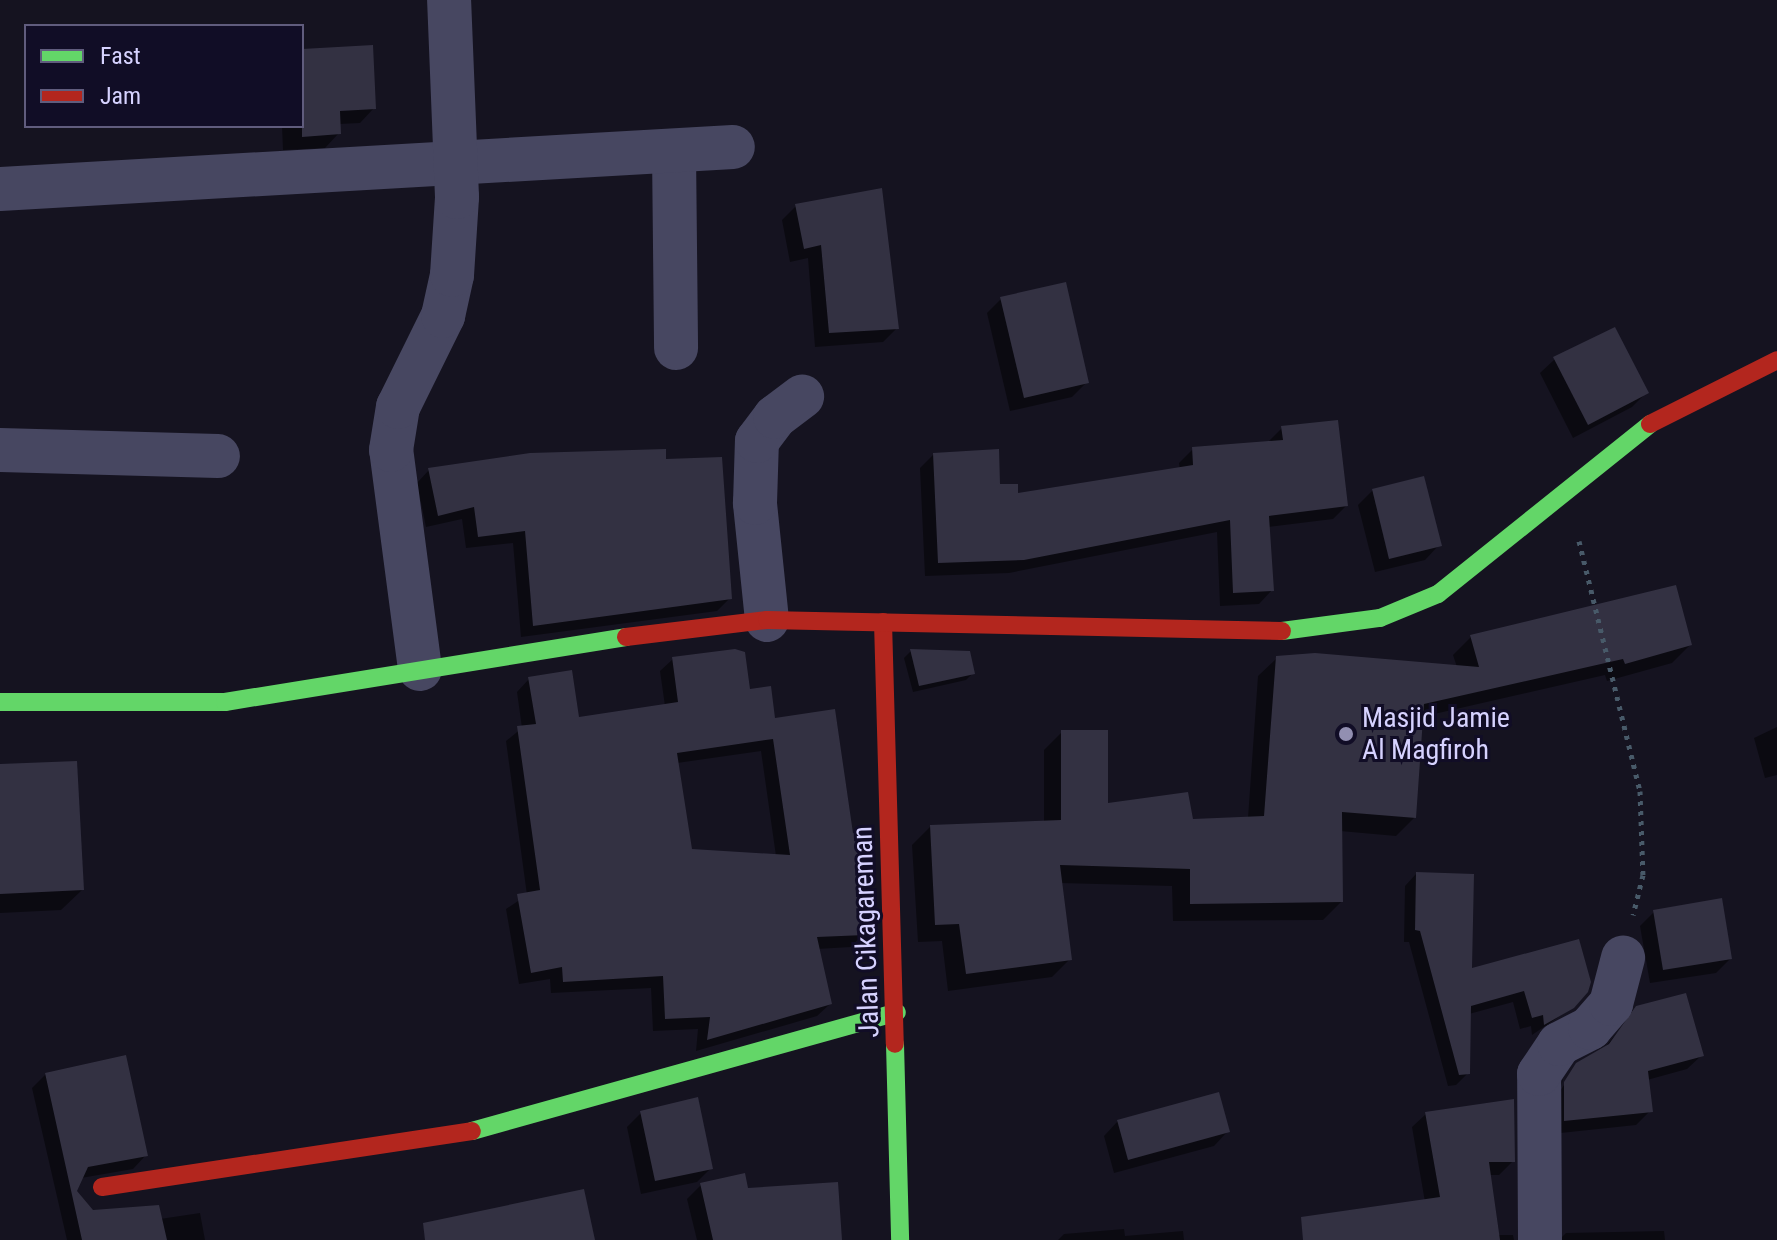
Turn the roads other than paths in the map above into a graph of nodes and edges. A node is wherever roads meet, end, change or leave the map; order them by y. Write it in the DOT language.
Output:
graph roads {
  1 [pos="449,0"];
  2 [pos="733,147"];
  3 [pos="674,151"];
  4 [pos="457,163"];
  5 [pos="0,189"];
  6 [pos="676,348"];
  7 [pos="1777,360"];
  8 [pos="802,397"];
  9 [pos="0,450"];
  10 [pos="218,456"];
  11 [pos="767,620"];
  12 [pos="883,622"];
  13 [pos="420,669"];
  14 [pos="0,702"];
  15 [pos="1623,958"];
  16 [pos="897,1012"];
  17 [pos="102,1187"];
  18 [pos="900,1240"];
  19 [pos="1540,1240"];
  1 -- 4 [label="street"];
  2 -- 3 [label="street"];
  3 -- 4 [label="street"];
  3 -- 6 [label="street"];
  4 -- 5 [label="street"];
  4 -- 13 [label="street"];
  7 -- 12 [label="street"];
  8 -- 11 [label="street"];
  9 -- 10 [label="street"];
  11 -- 12 [label="street"];
  11 -- 13 [label="street"];
  12 -- 16 [label="street, Jalan Cikagareman"];
  13 -- 14 [label="street"];
  15 -- 19 [label="street"];
  16 -- 17 [label="street"];
  16 -- 18 [label="street, Jalan Cikagareman"];
}
